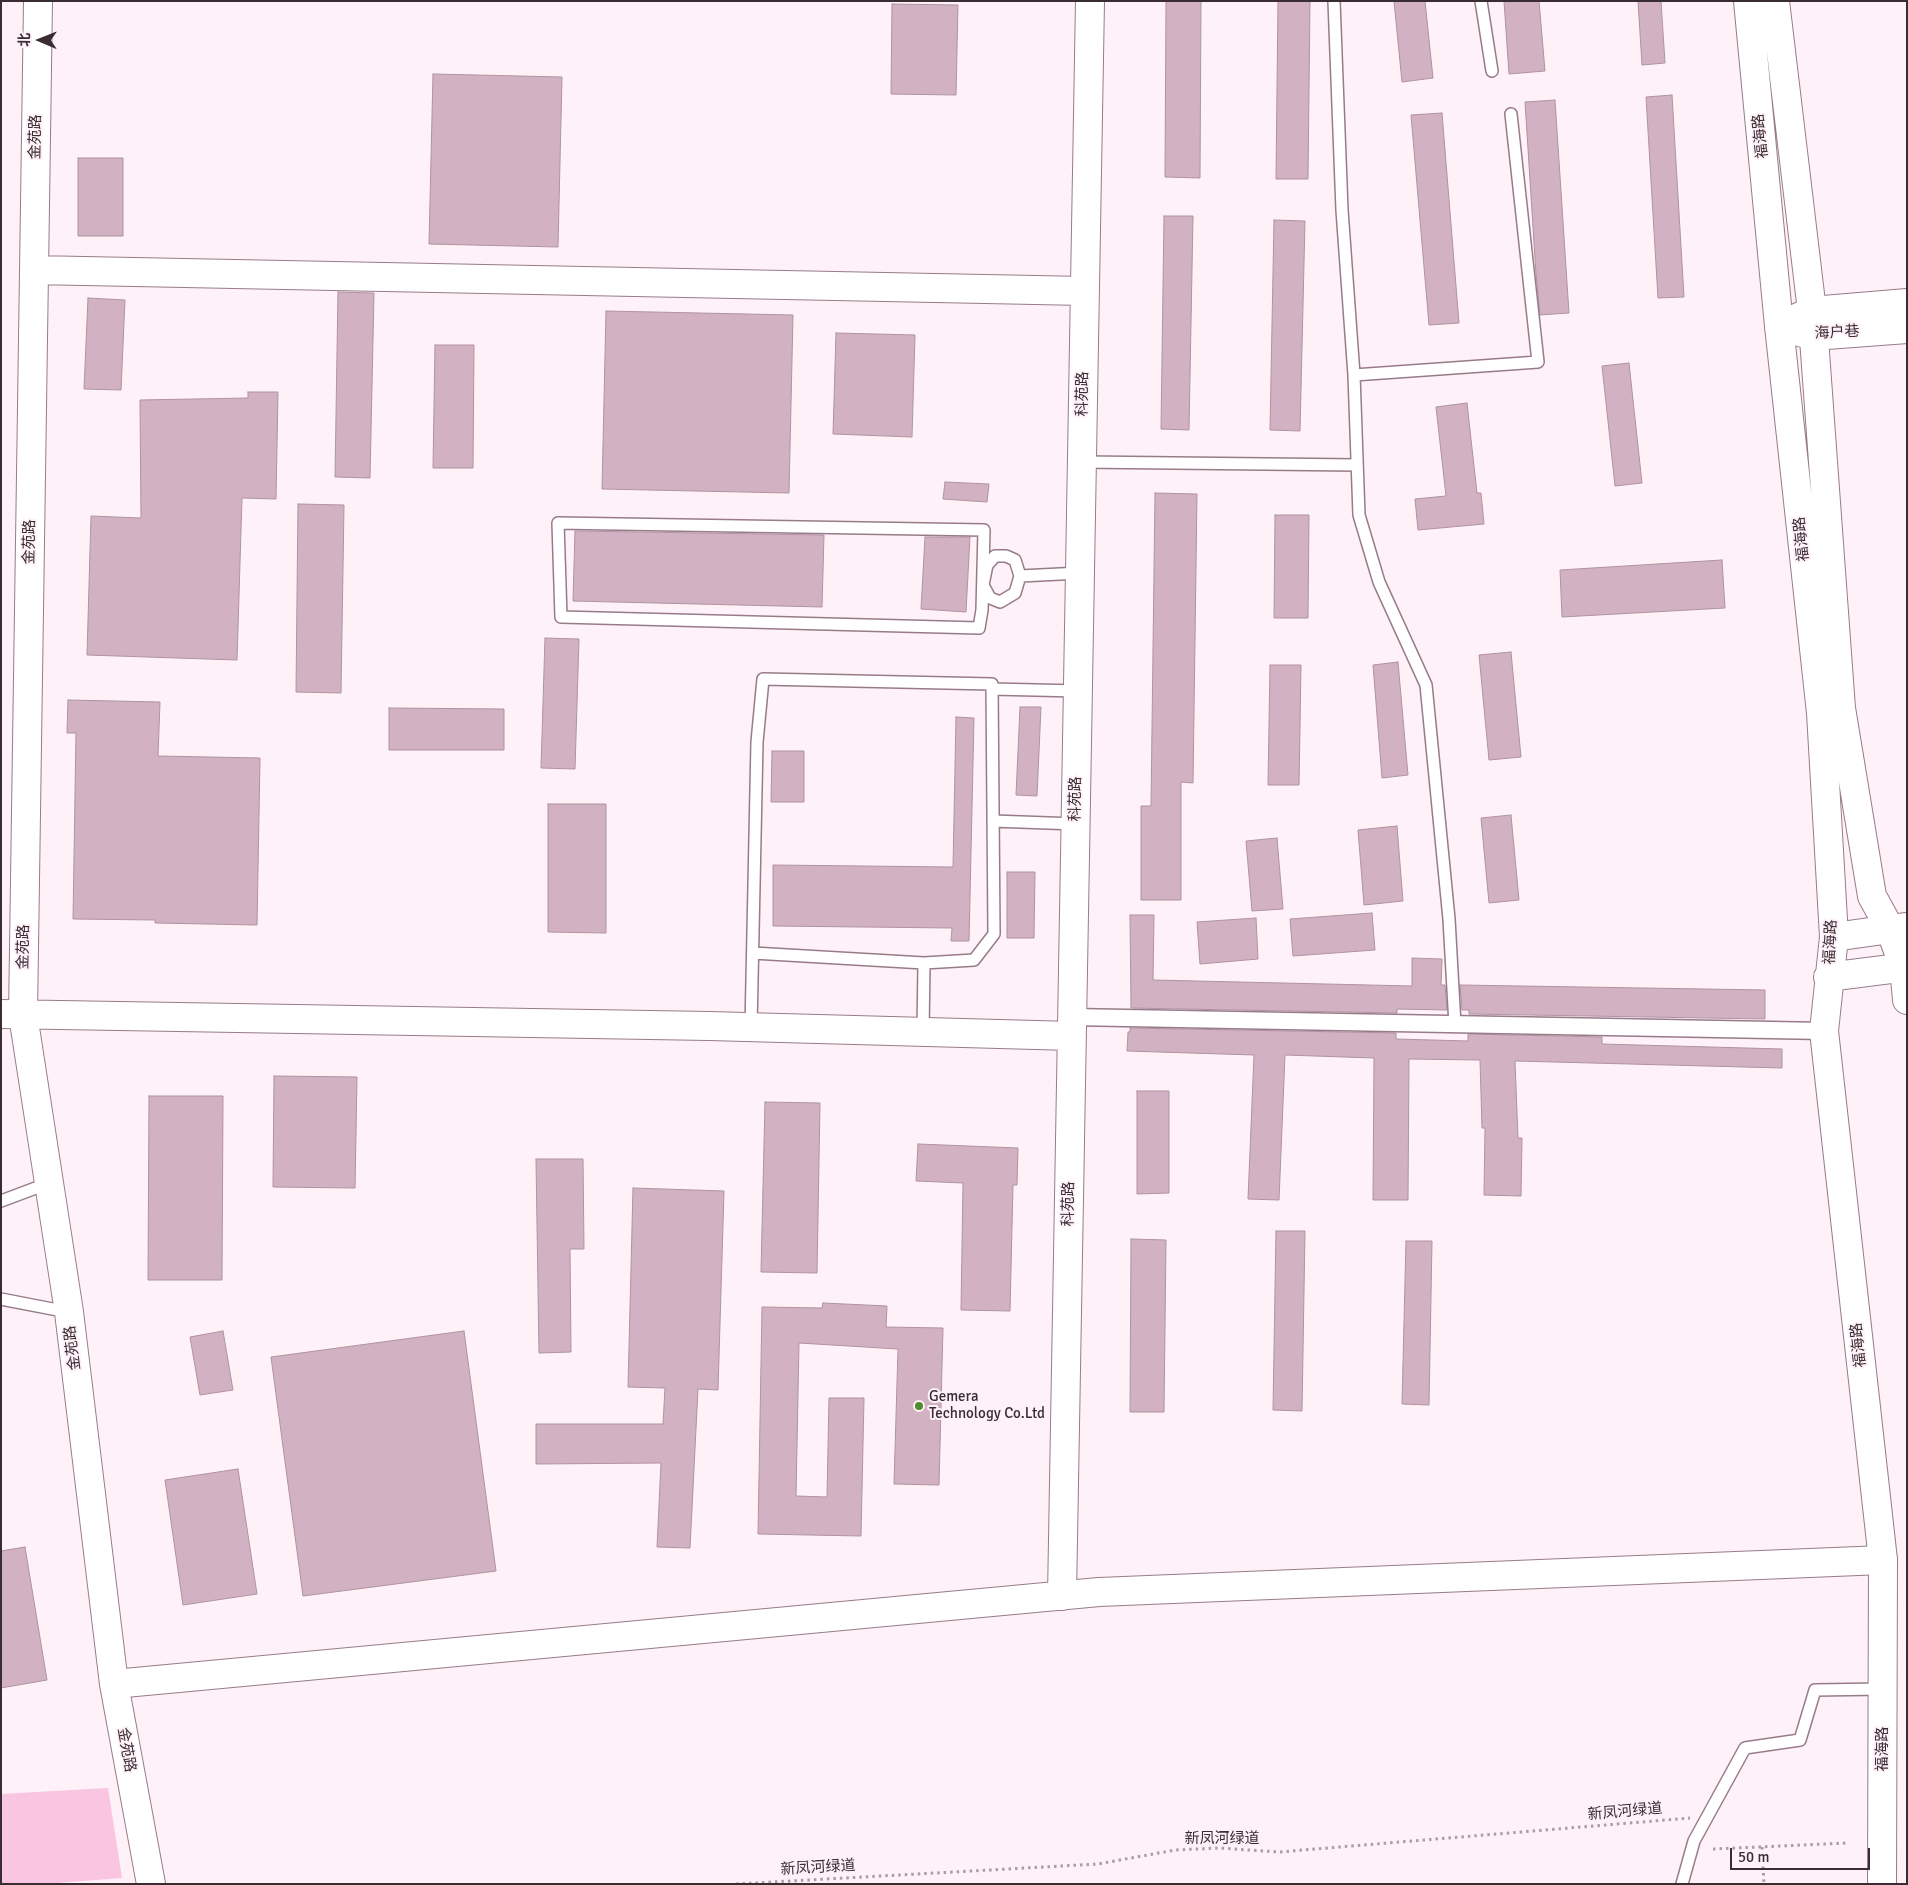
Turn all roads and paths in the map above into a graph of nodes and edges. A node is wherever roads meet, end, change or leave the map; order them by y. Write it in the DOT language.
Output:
graph roads {
  1 [pos="38,1"];
  2 [pos="1090,1"];
  3 [pos="1334,1"];
  4 [pos="1481,1"];
  5 [pos="1748,1"];
  6 [pos="1776,1"];
  7 [pos="1492,71"];
  8 [pos="1511,114"];
  9 [pos="34,270"];
  10 [pos="1085,291"];
  11 [pos="1907,303"];
  12 [pos="1813,324"];
  13 [pos="1779,326"];
  14 [pos="1907,329"];
  15 [pos="1354,375"];
  16 [pos="1082,462"];
  17 [pos="1357,465"];
  18 [pos="1080,573"];
  19 [pos="1020,576"];
  20 [pos="983,585"];
  21 [pos="992,689"];
  22 [pos="1078,691"];
  23 [pos="993,821"];
  24 [pos="1076,824"];
  25 [pos="1898,928"];
  26 [pos="1834,937"];
  27 [pos="753,953"];
  28 [pos="924,963"];
  29 [pos="1905,967"];
  30 [pos="1828,977"];
  31 [pos="1907,1000"];
  32 [pos="12,1014"];
  33 [pos="1455,1025"];
  34 [pos="752,1027"];
  35 [pos="1072,1027"];
  36 [pos="1824,1031"];
  37 [pos="923,1032"];
  38 [pos="49,1183"];
  39 [pos="1,1201"];
  40 [pos="1,1300"];
  41 [pos="69,1312"];
  42 [pos="1883,1560"];
  43 [pos="1062,1596"];
  44 [pos="114,1684"];
  45 [pos="1883,1689"];
  46 [pos="1709,1817"];
  47 [pos="1848,1843"];
  48 [pos="1762,1847"];
  49 [pos="1713,1849"];
  50 [pos="151,1884"];
  51 [pos="736,1884"];
  52 [pos="1682,1884"];
  53 [pos="1764,1884"];
  54 [pos="1882,1884"];
  1 -- 9 [label="street, 金苑路"];
  2 -- 10 [label="street, 科苑路"];
  3 -- 15 [label="lane"];
  4 -- 7 [label="lane"];
  5 -- 13 [label="street, 福海路"];
  6 -- 12 [label="street, 福海路"];
  8 -- 15 [label="lane"];
  9 -- 10 [label="street"];
  9 -- 32 [label="street, 金苑路"];
  10 -- 16 [label="street, 科苑路"];
  11 -- 12 [label="street, 海户巷"];
  12 -- 13 [label="street, 海户巷"];
  12 -- 14 [label="street, 海户巷"];
  12 -- 25 [label="street, 福海路"];
  13 -- 26 [label="street, 福海路"];
  15 -- 17 [label="lane"];
  16 -- 17 [label="lane"];
  16 -- 18 [label="street, 科苑路"];
  17 -- 33 [label="lane"];
  18 -- 19 [label="lane"];
  18 -- 22 [label="street, 科苑路"];
  19 -- 20 [label="lane"];
  19 -- 20 [label="lane"];
  20 -- 20 [label="lane"];
  21 -- 22 [label="lane"];
  21 -- 23 [label="lane"];
  21 -- 27 [label="lane"];
  22 -- 24 [label="street, 科苑路"];
  23 -- 24 [label="lane"];
  23 -- 28 [label="lane"];
  24 -- 35 [label="street, 科苑路"];
  25 -- 26 [label="street"];
  25 -- 29 [label="street, 福海路"];
  26 -- 30 [label="street, 福海路"];
  27 -- 28 [label="lane"];
  27 -- 34 [label="lane"];
  28 -- 37 [label="lane"];
  29 -- 30 [label="street"];
  29 -- 31 [label="street, 福海路"];
  30 -- 36 [label="street, 福海路"];
  32 -- 34 [label="street"];
  32 -- 38 [label="street, 金苑路"];
  33 -- 35 [label="street"];
  33 -- 36 [label="street"];
  34 -- 37 [label="street"];
  35 -- 37 [label="street"];
  35 -- 43 [label="street, 科苑路"];
  36 -- 42 [label="street, 福海路"];
  38 -- 39 [label="lane"];
  38 -- 41 [label="street, 金苑路"];
  40 -- 41 [label="lane"];
  41 -- 44 [label="street, 金苑路"];
  42 -- 43 [label="street"];
  42 -- 45 [label="street, 福海路"];
  43 -- 44 [label="street"];
  44 -- 50 [label="street, 金苑路"];
  45 -- 46 [label="lane"];
  45 -- 54 [label="street, 福海路"];
  46 -- 51 [label="path, 新凤河绿道"];
  46 -- 52 [label="lane"];
  47 -- 48 [label="path"];
  48 -- 49 [label="path"];
  48 -- 53 [label="path"];
}
